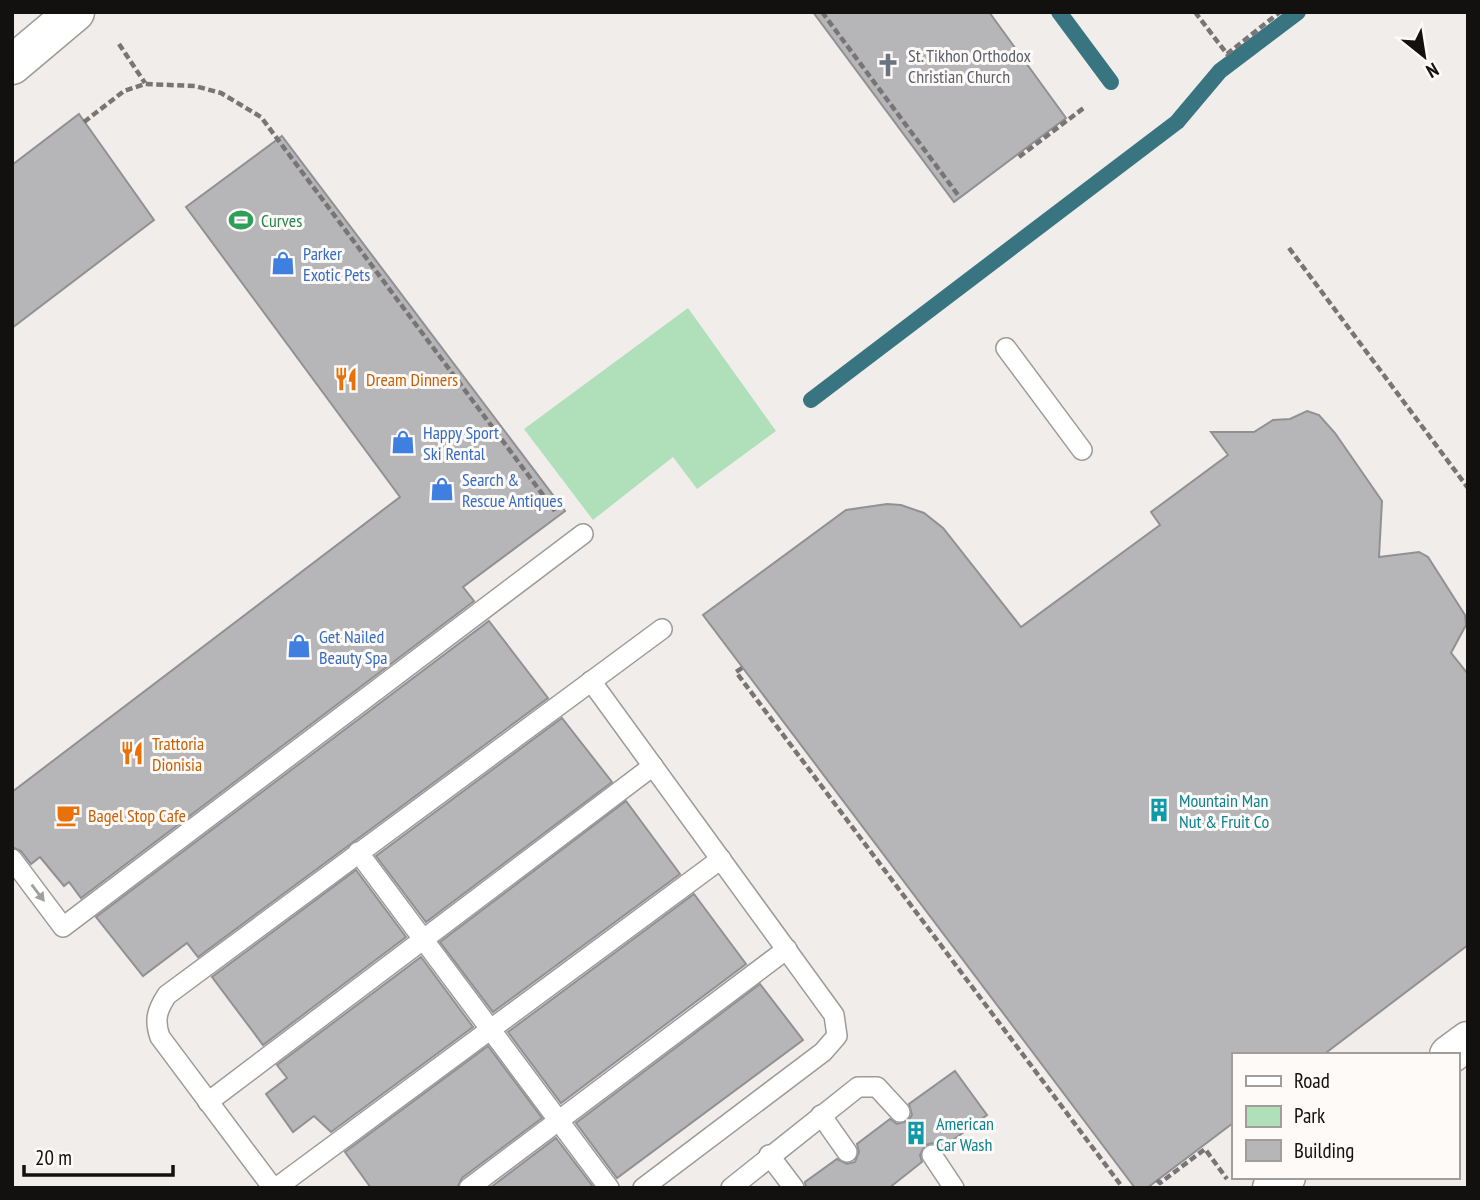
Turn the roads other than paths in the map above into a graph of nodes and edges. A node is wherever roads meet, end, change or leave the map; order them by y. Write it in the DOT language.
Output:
graph roads {
  1 [pos="75,12"];
  2 [pos="12,65"];
  3 [pos="1006,348"];
  4 [pos="1082,450"];
  5 [pos="583,534"];
  6 [pos="662,629"];
  7 [pos="591,681"];
  8 [pos="653,766"];
  9 [pos="358,852"];
  10 [pos="12,859"];
  11 [pos="722,859"];
  12 [pos="424,939"];
  13 [pos="787,949"];
  14 [pos="493,1031"];
  15 [pos="1468,1041"];
  16 [pos="1452,1053"];
  17 [pos="208,1102"];
  18 [pos="900,1112"];
  19 [pos="821,1115"];
  20 [pos="560,1122"];
  21 [pos="847,1152"];
  22 [pos="769,1155"];
  23 [pos="932,1155"];
  24 [pos="274,1188"];
  25 [pos="469,1188"];
  26 [pos="609,1188"];
  27 [pos="643,1188"];
  28 [pos="731,1188"];
  29 [pos="794,1188"];
  30 [pos="954,1188"];
  1 -- 2 [label="street"];
  3 -- 4 [label="lane"];
  10 -- 5 [label="lane, one-way"];
  6 -- 7 [label="lane"];
  7 -- 8 [label="lane"];
  7 -- 9 [label="lane"];
  8 -- 11 [label="lane"];
  8 -- 12 [label="lane"];
  9 -- 12 [label="lane"];
  9 -- 17 [label="lane"];
  11 -- 13 [label="lane"];
  11 -- 14 [label="lane"];
  12 -- 14 [label="lane"];
  12 -- 17 [label="lane"];
  13 -- 20 [label="lane"];
  13 -- 27 [label="lane"];
  14 -- 20 [label="lane"];
  14 -- 24 [label="lane"];
  15 -- 16 [label="street"];
  17 -- 24 [label="lane"];
  18 -- 19 [label="lane"];
  19 -- 21 [label="lane"];
  19 -- 22 [label="lane"];
  20 -- 25 [label="lane"];
  20 -- 26 [label="lane"];
  22 -- 28 [label="lane"];
  22 -- 29 [label="lane"];
  23 -- 30 [label="lane"];
}
